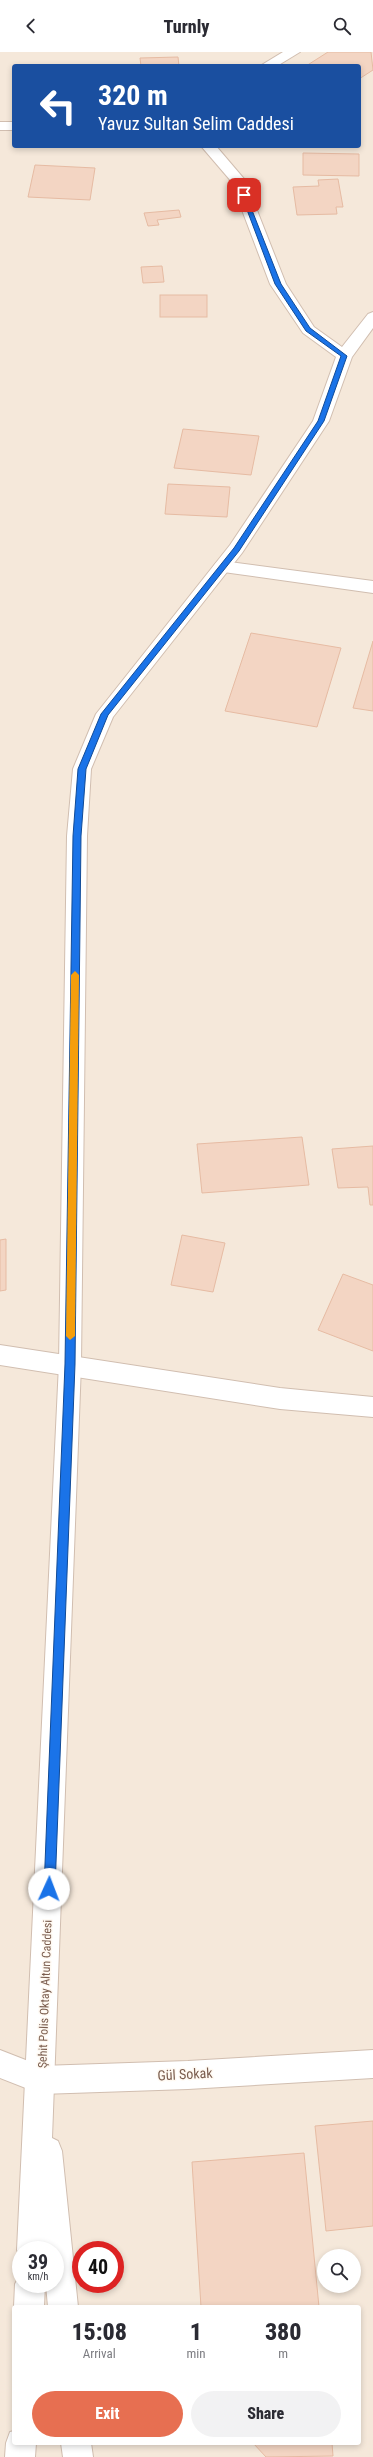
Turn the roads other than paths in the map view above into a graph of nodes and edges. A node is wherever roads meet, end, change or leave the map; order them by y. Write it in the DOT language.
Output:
graph roads {
  1 [pos="293,52"];
  2 [pos="271,64"];
  3 [pos="0,126"];
  4 [pos="12,126"];
  5 [pos="210,148"];
  6 [pos="373,318"];
  7 [pos="344,356"];
  8 [pos="222,568"];
  9 [pos="373,587"];
  10 [pos="0,1355"];
  11 [pos="70,1364"];
  12 [pos="373,1407"];
  13 [pos="0,2064"];
  14 [pos="373,2064"];
  15 [pos="42,2080"];
  16 [pos="33,2241"];
  17 [pos="30,2293"];
  18 [pos="29,2305"];
  19 [pos="63,2305"];
  20 [pos="21,2445"];
  21 [pos="76,2445"];
  22 [pos="20,2457"];
  23 [pos="78,2457"];
  1 -- 2 [label="street"];
  3 -- 4 [label="street"];
  5 -- 7 [label="street"];
  6 -- 7 [label="street, Şehit Polis Oktay Altun Caddesi"];
  7 -- 8 [label="street, Şehit Polis Oktay Altun Caddesi"];
  8 -- 9 [label="street"];
  8 -- 11 [label="street, Şehit Polis Oktay Altun Caddesi"];
  10 -- 11 [label="street"];
  11 -- 12 [label="street"];
  11 -- 15 [label="street, Şehit Polis Oktay Altun Caddesi"];
  13 -- 15 [label="street, Gül Sokak"];
  14 -- 15 [label="street, Gül Sokak"];
  15 -- 16 [label="street, Şehit Polis Oktay Altun Caddesi"];
  15 -- 19 [label="street, Şehit Polis Oktay Altun Caddesi"];
  17 -- 18 [label="street"];
  20 -- 22 [label="street"];
  21 -- 23 [label="street"];
}
